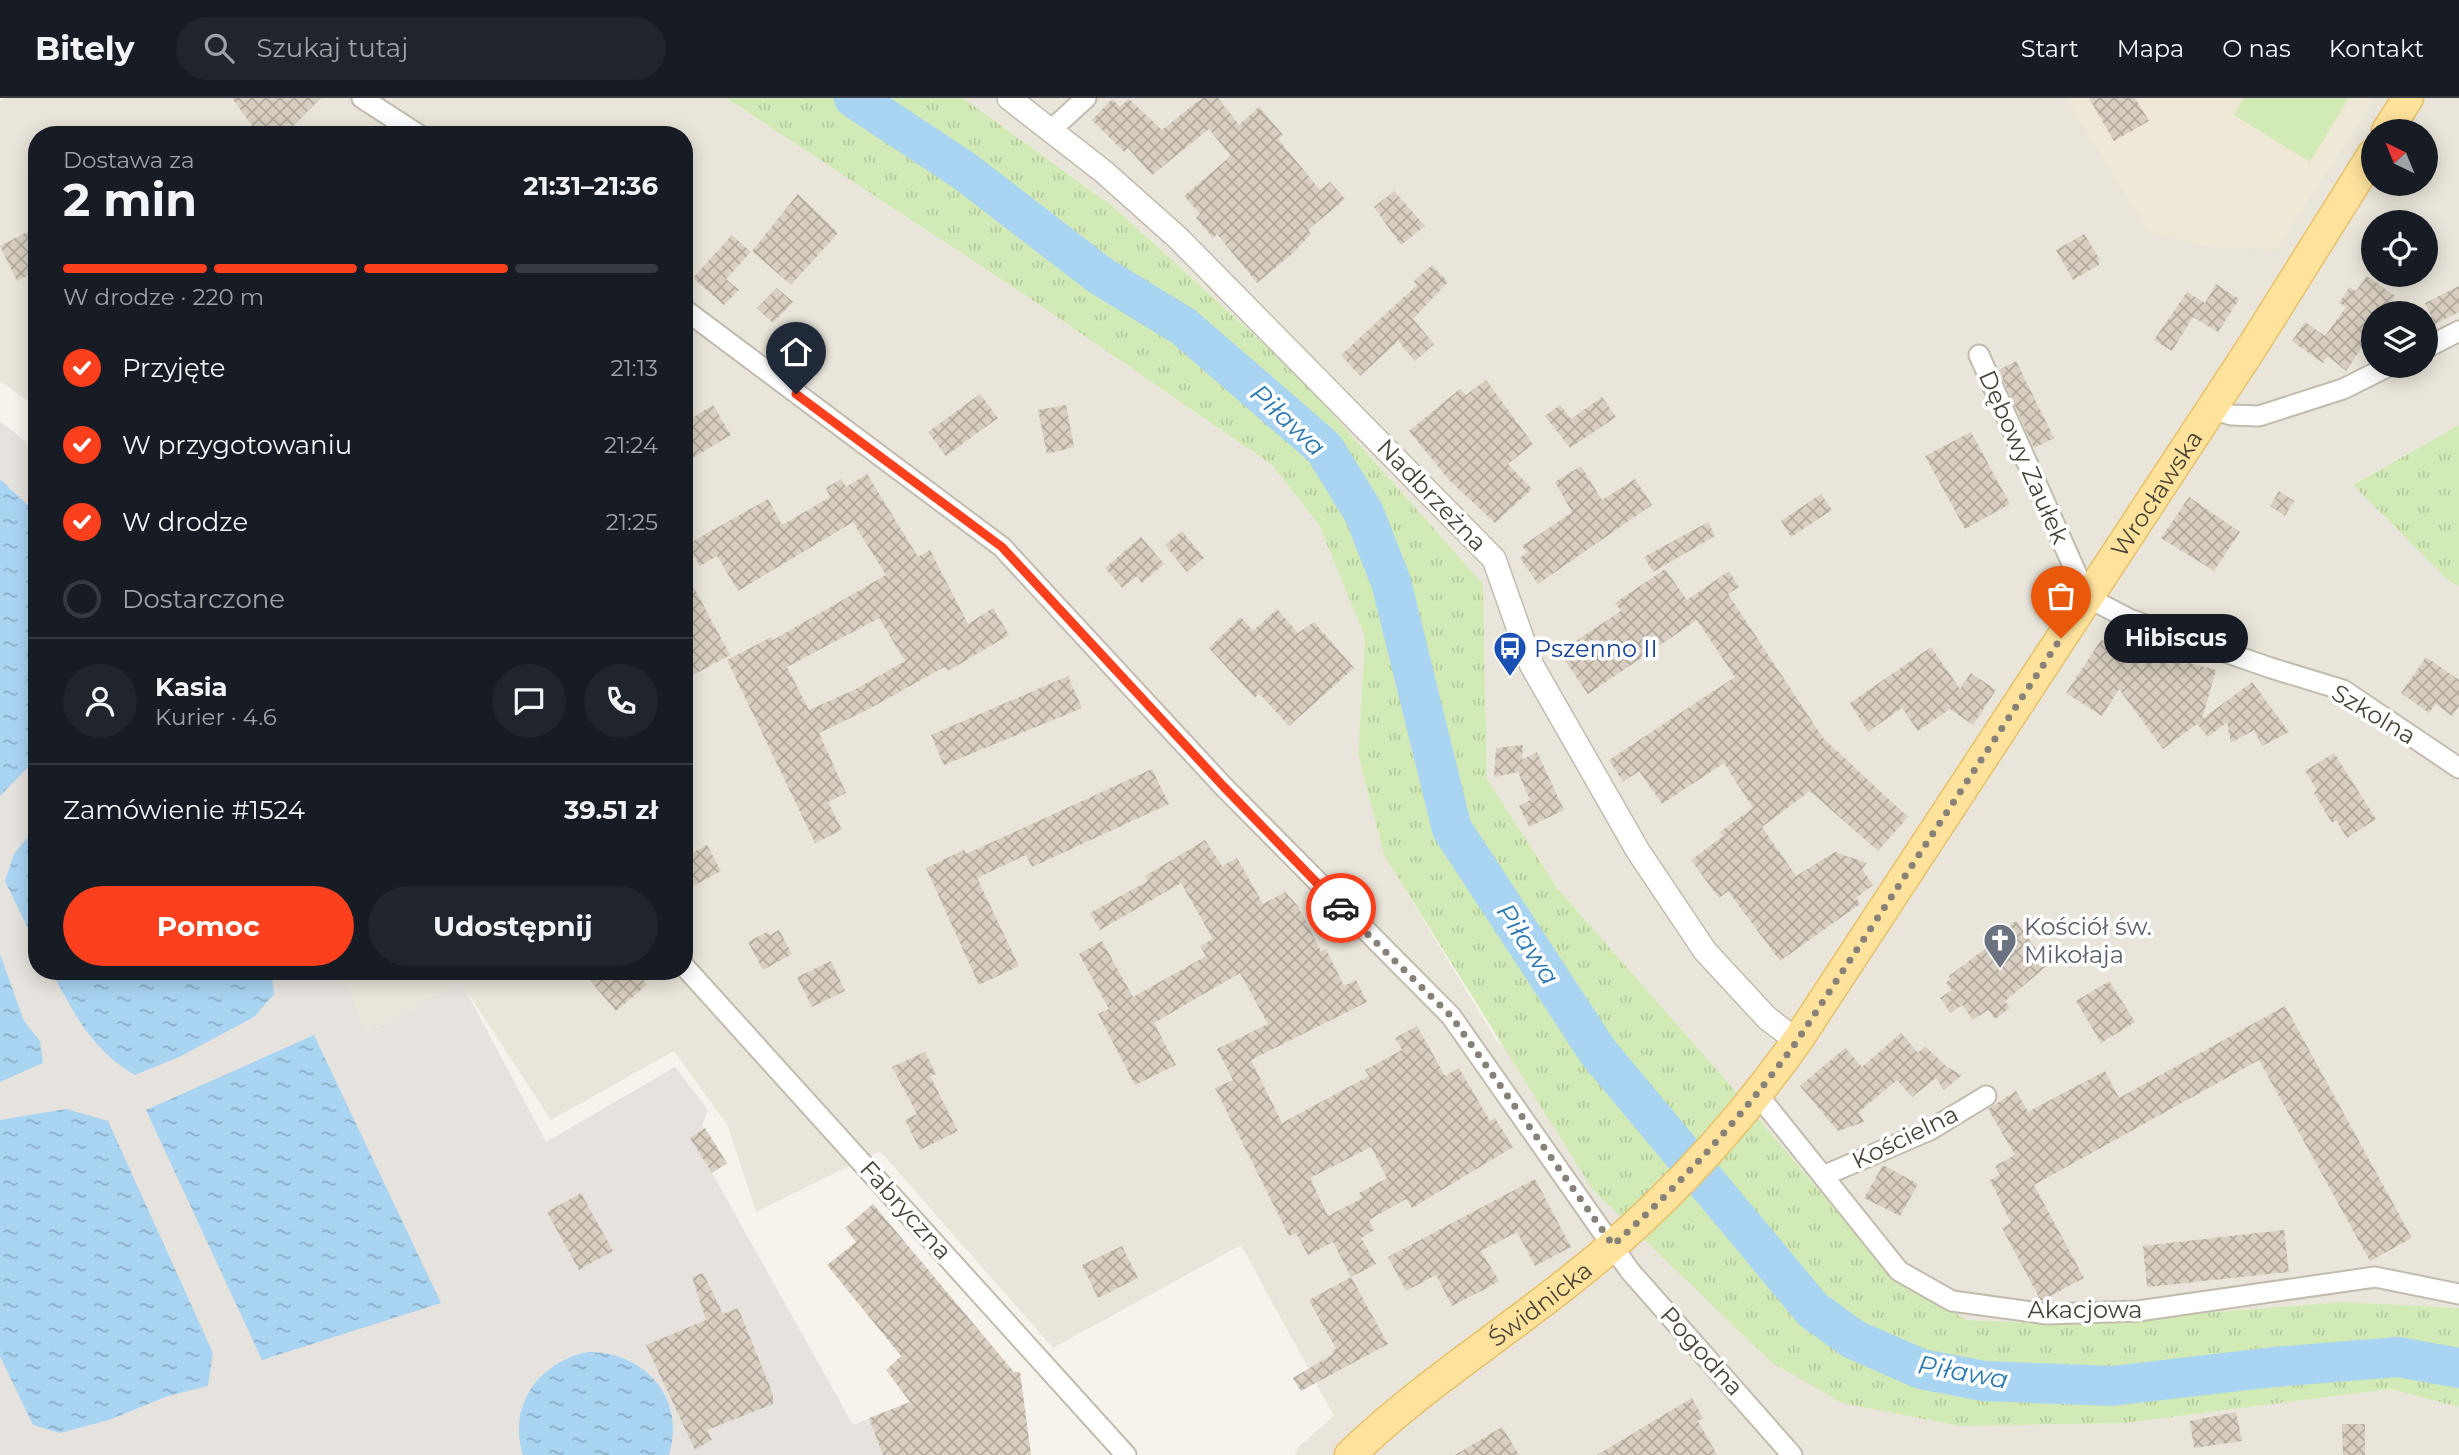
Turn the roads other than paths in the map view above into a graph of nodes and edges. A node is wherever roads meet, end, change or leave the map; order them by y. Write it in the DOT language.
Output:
graph roads {
  1 [pos="362,98"];
  2 [pos="1009,98"];
  3 [pos="1086,98"];
  4 [pos="2408,98"];
  5 [pos="2395,119"];
  6 [pos="405,126"];
  7 [pos="1052,129"];
  8 [pos="2361,173"];
  9 [pos="693,316"];
  10 [pos="2459,331"];
  11 [pos="2438,342"];
  12 [pos="1979,355"];
  13 [pos="2365,378"];
  14 [pos="2210,408"];
  15 [pos="2087,597"];
  16 [pos="2459,768"];
  17 [pos="693,976"];
  18 [pos="1797,1041"];
  19 [pos="1986,1096"];
  20 [pos="1754,1101"];
  21 [pos="1823,1176"];
  22 [pos="1613,1245"];
  23 [pos="2459,1294"];
  24 [pos="1126,1455"];
  25 [pos="1350,1455"];
  26 [pos="1792,1455"];
  1 -- 6 [label="street"];
  2 -- 7 [label="street, Nadbrzeżna"];
  3 -- 7 [label="street"];
  4 -- 5 [label="main road"];
  7 -- 18 [label="street, Nadbrzeżna"];
  8 -- 14 [label="main road, Wrocławska"];
  9 -- 22 [label="street, Pogodna"];
  10 -- 11 [label="street"];
  12 -- 15 [label="street, Dębowy Zaułek"];
  13 -- 14 [label="street"];
  14 -- 15 [label="main road, Wrocławska"];
  15 -- 16 [label="street, Szkolna"];
  15 -- 18 [label="main road, Wrocławska"];
  17 -- 24 [label="street, Fabryczna"];
  18 -- 20 [label="main road, Świdnicka"];
  19 -- 21 [label="street, Kościelna"];
  20 -- 21 [label="street, Akacjowa"];
  20 -- 22 [label="main road, Świdnicka"];
  21 -- 23 [label="street, Akacjowa"];
  22 -- 25 [label="main road, Świdnicka"];
  22 -- 26 [label="street, Pogodna"];
}
